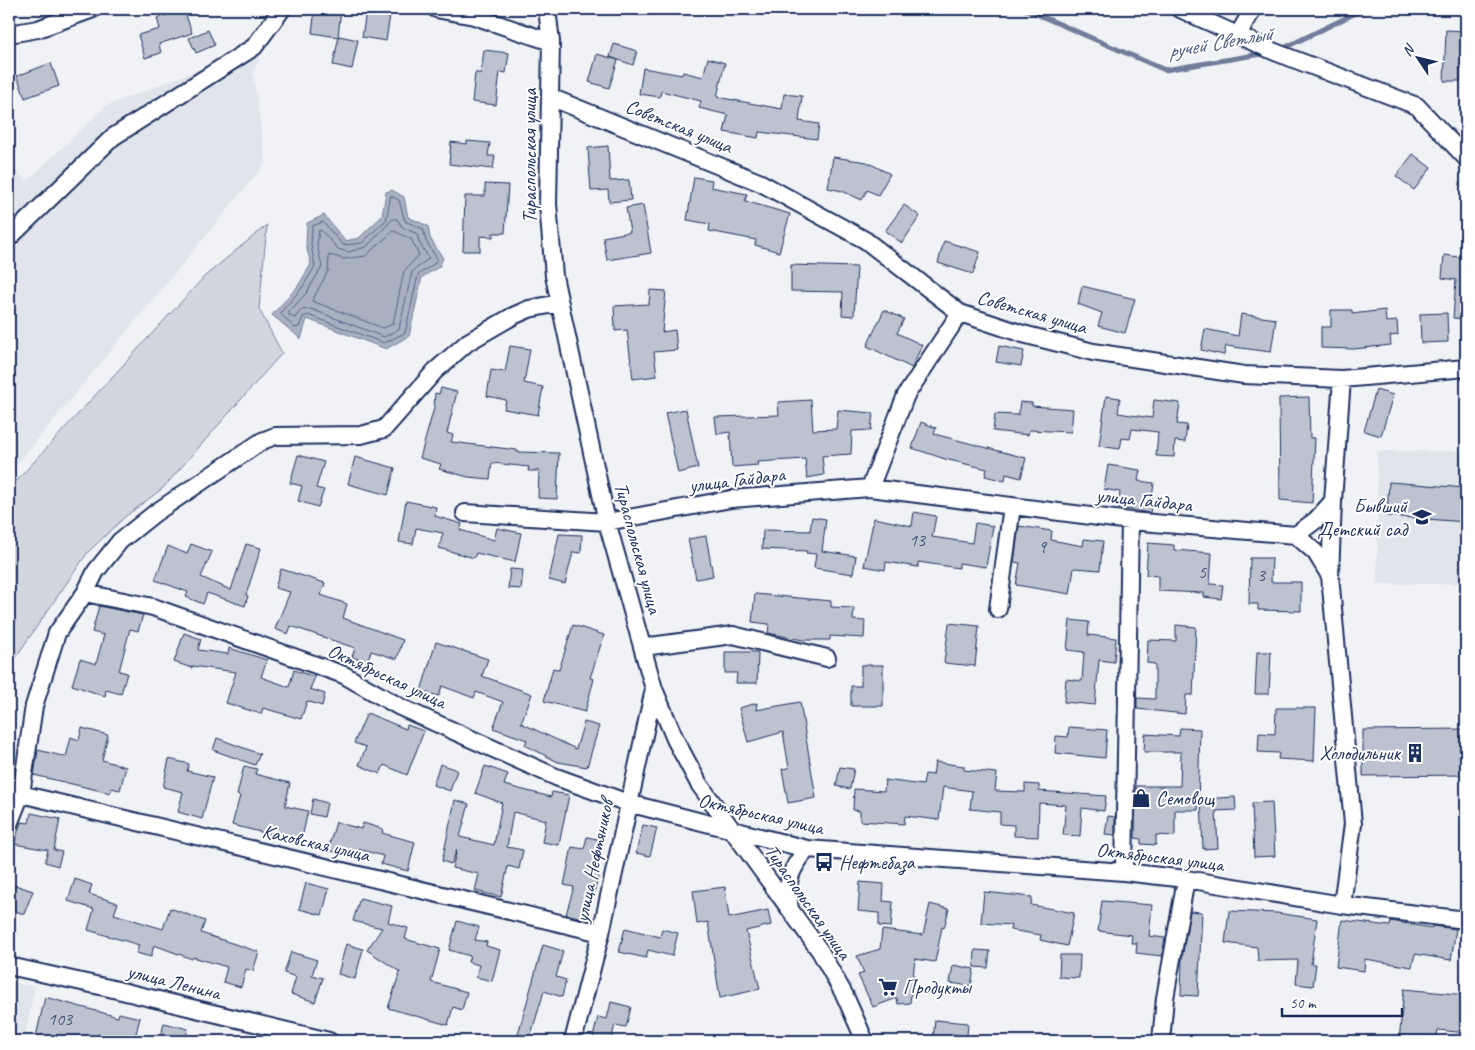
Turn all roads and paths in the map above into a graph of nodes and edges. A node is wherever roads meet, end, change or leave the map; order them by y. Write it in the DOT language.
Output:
graph roads {
  1 [pos="93,9"];
  2 [pos="282,9"];
  3 [pos="436,9"];
  4 [pos="547,9"];
  5 [pos="1180,9"];
  6 [pos="1254,9"];
  7 [pos="9,34"];
  8 [pos="1238,35"];
  9 [pos="551,42"];
  10 [pos="550,98"];
  11 [pos="1466,158"];
  12 [pos="9,238"];
  13 [pos="558,303"];
  14 [pos="960,314"];
  15 [pos="1466,368"];
  16 [pos="1342,379"];
  17 [pos="870,488"];
  18 [pos="1333,501"];
  19 [pos="1012,506"];
  20 [pos="465,513"];
  21 [pos="1130,521"];
  22 [pos="607,522"];
  23 [pos="1296,534"];
  24 [pos="1330,576"];
  25 [pos="85,593"];
  26 [pos="998,609"];
  27 [pos="643,647"];
  28 [pos="827,658"];
  29 [pos="654,689"];
  30 [pos="21,794"];
  31 [pos="628,803"];
  32 [pos="9,824"];
  33 [pos="733,831"];
  34 [pos="807,849"];
  35 [pos="1124,872"];
  36 [pos="1186,879"];
  37 [pos="1342,906"];
  38 [pos="791,914"];
  39 [pos="1466,920"];
  40 [pos="601,933"];
  41 [pos="9,966"];
  42 [pos="329,1041"];
  43 [pos="573,1041"];
  44 [pos="865,1041"];
  45 [pos="1161,1041"];
  1 -- 7 [label="street"];
  2 -- 12 [label="street"];
  3 -- 9 [label="street"];
  4 -- 9 [label="street, Тираспольская улица"];
  5 -- 8 [label="street"];
  6 -- 8 [label="street"];
  8 -- 11 [label="street"];
  9 -- 10 [label="street, Тираспольская улица"];
  10 -- 13 [label="street, Тираспольская улица"];
  10 -- 14 [label="street, Советская улица"];
  13 -- 22 [label="street, Тираспольская улица"];
  13 -- 25 [label="street"];
  14 -- 16 [label="street, Советская улица"];
  14 -- 17 [label="street"];
  15 -- 16 [label="street, Советская улица"];
  16 -- 18 [label="street"];
  17 -- 19 [label="street, улица Гайдара"];
  17 -- 22 [label="street, улица Гайдара"];
  18 -- 23 [label="street"];
  18 -- 24 [label="street"];
  19 -- 21 [label="street, улица Гайдара"];
  19 -- 26 [label="street"];
  20 -- 22 [label="street, улица Гайдара"];
  21 -- 23 [label="street, улица Гайдара"];
  21 -- 35 [label="street"];
  22 -- 27 [label="street, Тираспольская улица"];
  23 -- 24 [label="street"];
  24 -- 37 [label="street"];
  25 -- 30 [label="street"];
  25 -- 31 [label="street, Октябрьская улица"];
  27 -- 28 [label="street"];
  27 -- 29 [label="street, Тираспольская улица"];
  29 -- 31 [label="street, улица Нефтяников"];
  29 -- 33 [label="street, Тираспольская улица"];
  30 -- 32 [label="street"];
  30 -- 40 [label="street, Каховская улица"];
  31 -- 33 [label="street, Октябрьская улица"];
  31 -- 40 [label="street, улица Нефтяников"];
  33 -- 34 [label="street, Октябрьская улица"];
  33 -- 38 [label="street, Тираспольская улица"];
  34 -- 35 [label="street, Октябрьская улица"];
  34 -- 38 [label="street"];
  35 -- 36 [label="street, Октябрьская улица"];
  36 -- 37 [label="street, Октябрьская улица"];
  36 -- 45 [label="street"];
  37 -- 39 [label="street, Октябрьская улица"];
  38 -- 44 [label="street, Тираспольская улица"];
  40 -- 43 [label="street, улица Нефтяников"];
  41 -- 42 [label="street, улица Ленина"];
}
